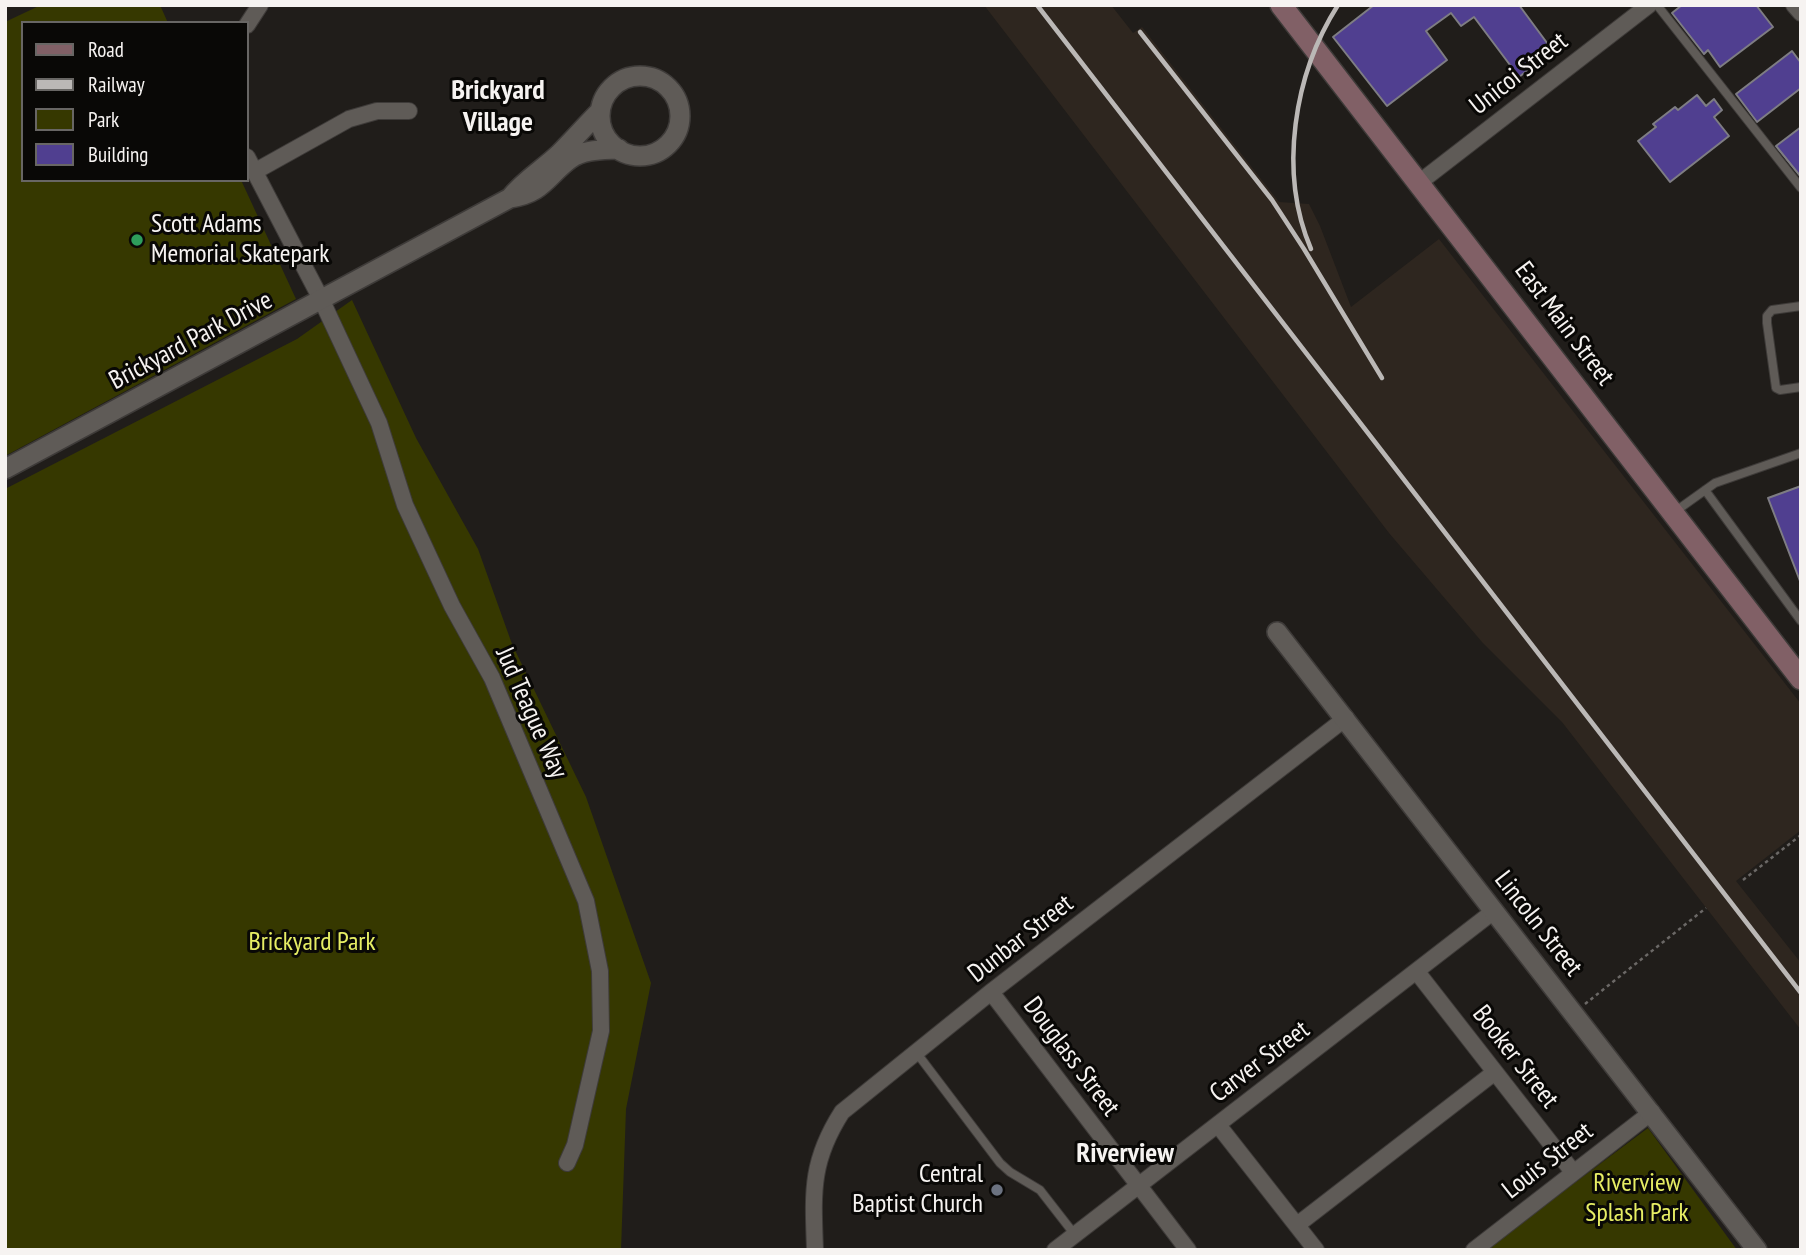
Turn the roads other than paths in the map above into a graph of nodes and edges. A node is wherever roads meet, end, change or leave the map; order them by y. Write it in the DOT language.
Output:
graph roads {
  1 [pos="260,5"];
  2 [pos="1281,5"];
  3 [pos="1649,5"];
  4 [pos="1657,5"];
  5 [pos="1794,5"];
  6 [pos="1801,13"];
  7 [pos="248,23"];
  8 [pos="409,111"];
  9 [pos="600,111"];
  10 [pos="619,149"];
  11 [pos="251,164"];
  12 [pos="1419,182"];
  13 [pos="1801,188"];
  14 [pos="510,198"];
  15 [pos="322,301"];
  16 [pos="1801,306"];
  17 [pos="1801,387"];
  18 [pos="1801,453"];
  19 [pos="5,469"];
  20 [pos="1705,490"];
  21 [pos="1673,513"];
  22 [pos="1801,621"];
  23 [pos="1277,632"];
  24 [pos="1801,679"];
  25 [pos="1346,719"];
  26 [pos="1494,911"];
  27 [pos="1418,972"];
  28 [pos="991,992"];
  29 [pos="916,1052"];
  30 [pos="1495,1072"];
  31 [pos="1652,1112"];
  32 [pos="1218,1125"];
  33 [pos="567,1163"];
  34 [pos="1573,1172"];
  35 [pos="1138,1186"];
  36 [pos="1297,1225"];
  37 [pos="1075,1234"];
  38 [pos="815,1250"];
  39 [pos="1055,1250"];
  40 [pos="1188,1250"];
  41 [pos="1317,1250"];
  42 [pos="1474,1250"];
  43 [pos="1757,1250"];
  1 -- 7 [label="street"];
  2 -- 12 [label="main road, East Main Street"];
  3 -- 12 [label="street, Unicoi Street"];
  4 -- 13 [label="lane"];
  5 -- 6 [label="street"];
  8 -- 11 [label="street"];
  9 -- 10 [label="street"];
  9 -- 10 [label="street"];
  9 -- 14 [label="street, Brickyard Park Drive"];
  10 -- 14 [label="street, Brickyard Park Drive"];
  11 -- 15 [label="street, Jud Teague Way"];
  12 -- 21 [label="main road, East Main Street"];
  14 -- 15 [label="street, Brickyard Park Drive"];
  15 -- 19 [label="street, Brickyard Park Drive"];
  15 -- 33 [label="street, Jud Teague Way"];
  16 -- 17 [label="lane"];
  18 -- 20 [label="lane"];
  20 -- 21 [label="lane"];
  20 -- 22 [label="lane"];
  21 -- 24 [label="main road, East Main Street"];
  23 -- 25 [label="street, Lincoln Street"];
  25 -- 26 [label="street, Lincoln Street"];
  25 -- 28 [label="street, Dunbar Street"];
  26 -- 27 [label="street, Carver Street"];
  26 -- 31 [label="street, Lincoln Street"];
  27 -- 30 [label="street, Booker Street"];
  27 -- 32 [label="street, Carver Street"];
  28 -- 29 [label="street, Dunbar Street"];
  28 -- 35 [label="street, Douglass Street"];
  29 -- 37 [label="lane"];
  29 -- 38 [label="street, Dunbar Street"];
  30 -- 34 [label="street, Booker Street"];
  30 -- 36 [label="street"];
  31 -- 34 [label="street, Louis Street"];
  31 -- 43 [label="street, Lincoln Street"];
  32 -- 35 [label="street, Carver Street"];
  32 -- 36 [label="street"];
  34 -- 42 [label="street, Louis Street"];
  35 -- 37 [label="street, Carver Street"];
  35 -- 40 [label="street, Douglass Street"];
  36 -- 41 [label="street"];
  37 -- 39 [label="street, Carver Street"];
}
